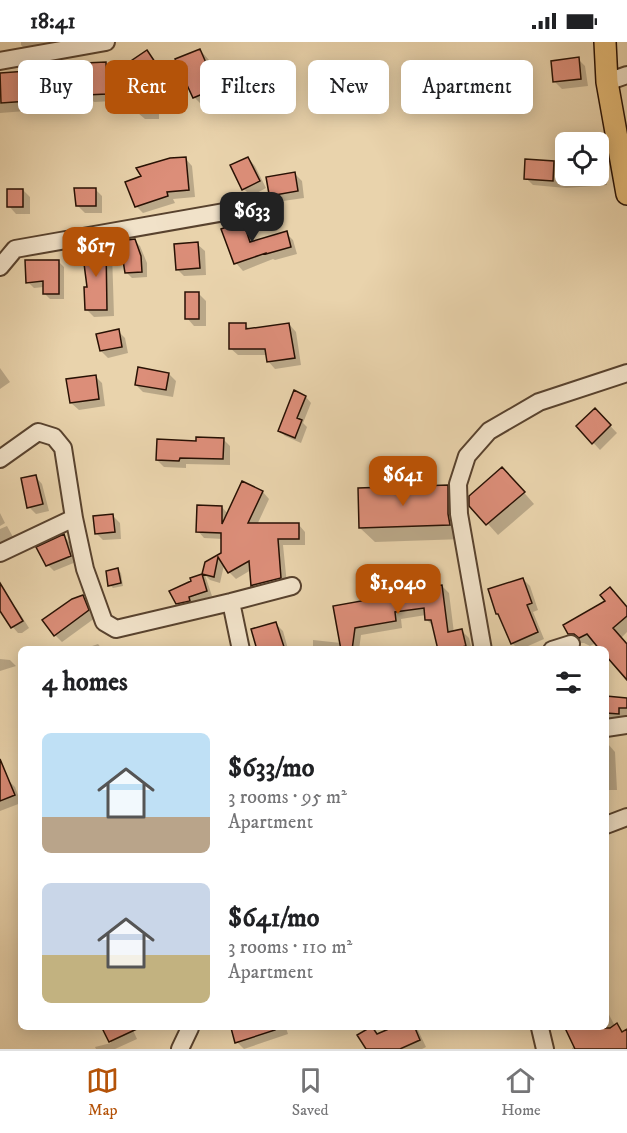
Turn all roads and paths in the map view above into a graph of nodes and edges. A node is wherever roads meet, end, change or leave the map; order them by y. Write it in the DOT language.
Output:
graph roads {
  1 [pos="106,42"];
  2 [pos="605,42"];
  3 [pos="0,61"];
  4 [pos="617,79"];
  5 [pos="627,194"];
  6 [pos="270,204"];
  7 [pos="0,267"];
  8 [pos="627,373"];
  9 [pos="0,459"];
  10 [pos="74,518"];
  11 [pos="0,553"];
  12 [pos="292,586"];
  13 [pos="231,602"];
  14 [pos="571,644"];
  15 [pos="240,646"];
  16 [pos="482,646"];
  17 [pos="565,646"];
  18 [pos="627,725"];
  19 [pos="609,728"];
  20 [pos="627,817"];
  21 [pos="609,824"];
  22 [pos="189,1030"];
  23 [pos="540,1030"];
  24 [pos="180,1049"];
  25 [pos="545,1049"];
  1 -- 3 [label="street"];
  2 -- 4 [label="main road"];
  4 -- 5 [label="main road"];
  6 -- 7 [label="street"];
  8 -- 16 [label="street"];
  9 -- 10 [label="street"];
  10 -- 11 [label="street"];
  10 -- 13 [label="street"];
  12 -- 13 [label="street"];
  13 -- 15 [label="street"];
  14 -- 17 [label="street"];
  18 -- 19 [label="street"];
  20 -- 21 [label="street"];
  22 -- 24 [label="street"];
  23 -- 25 [label="street"];
}
